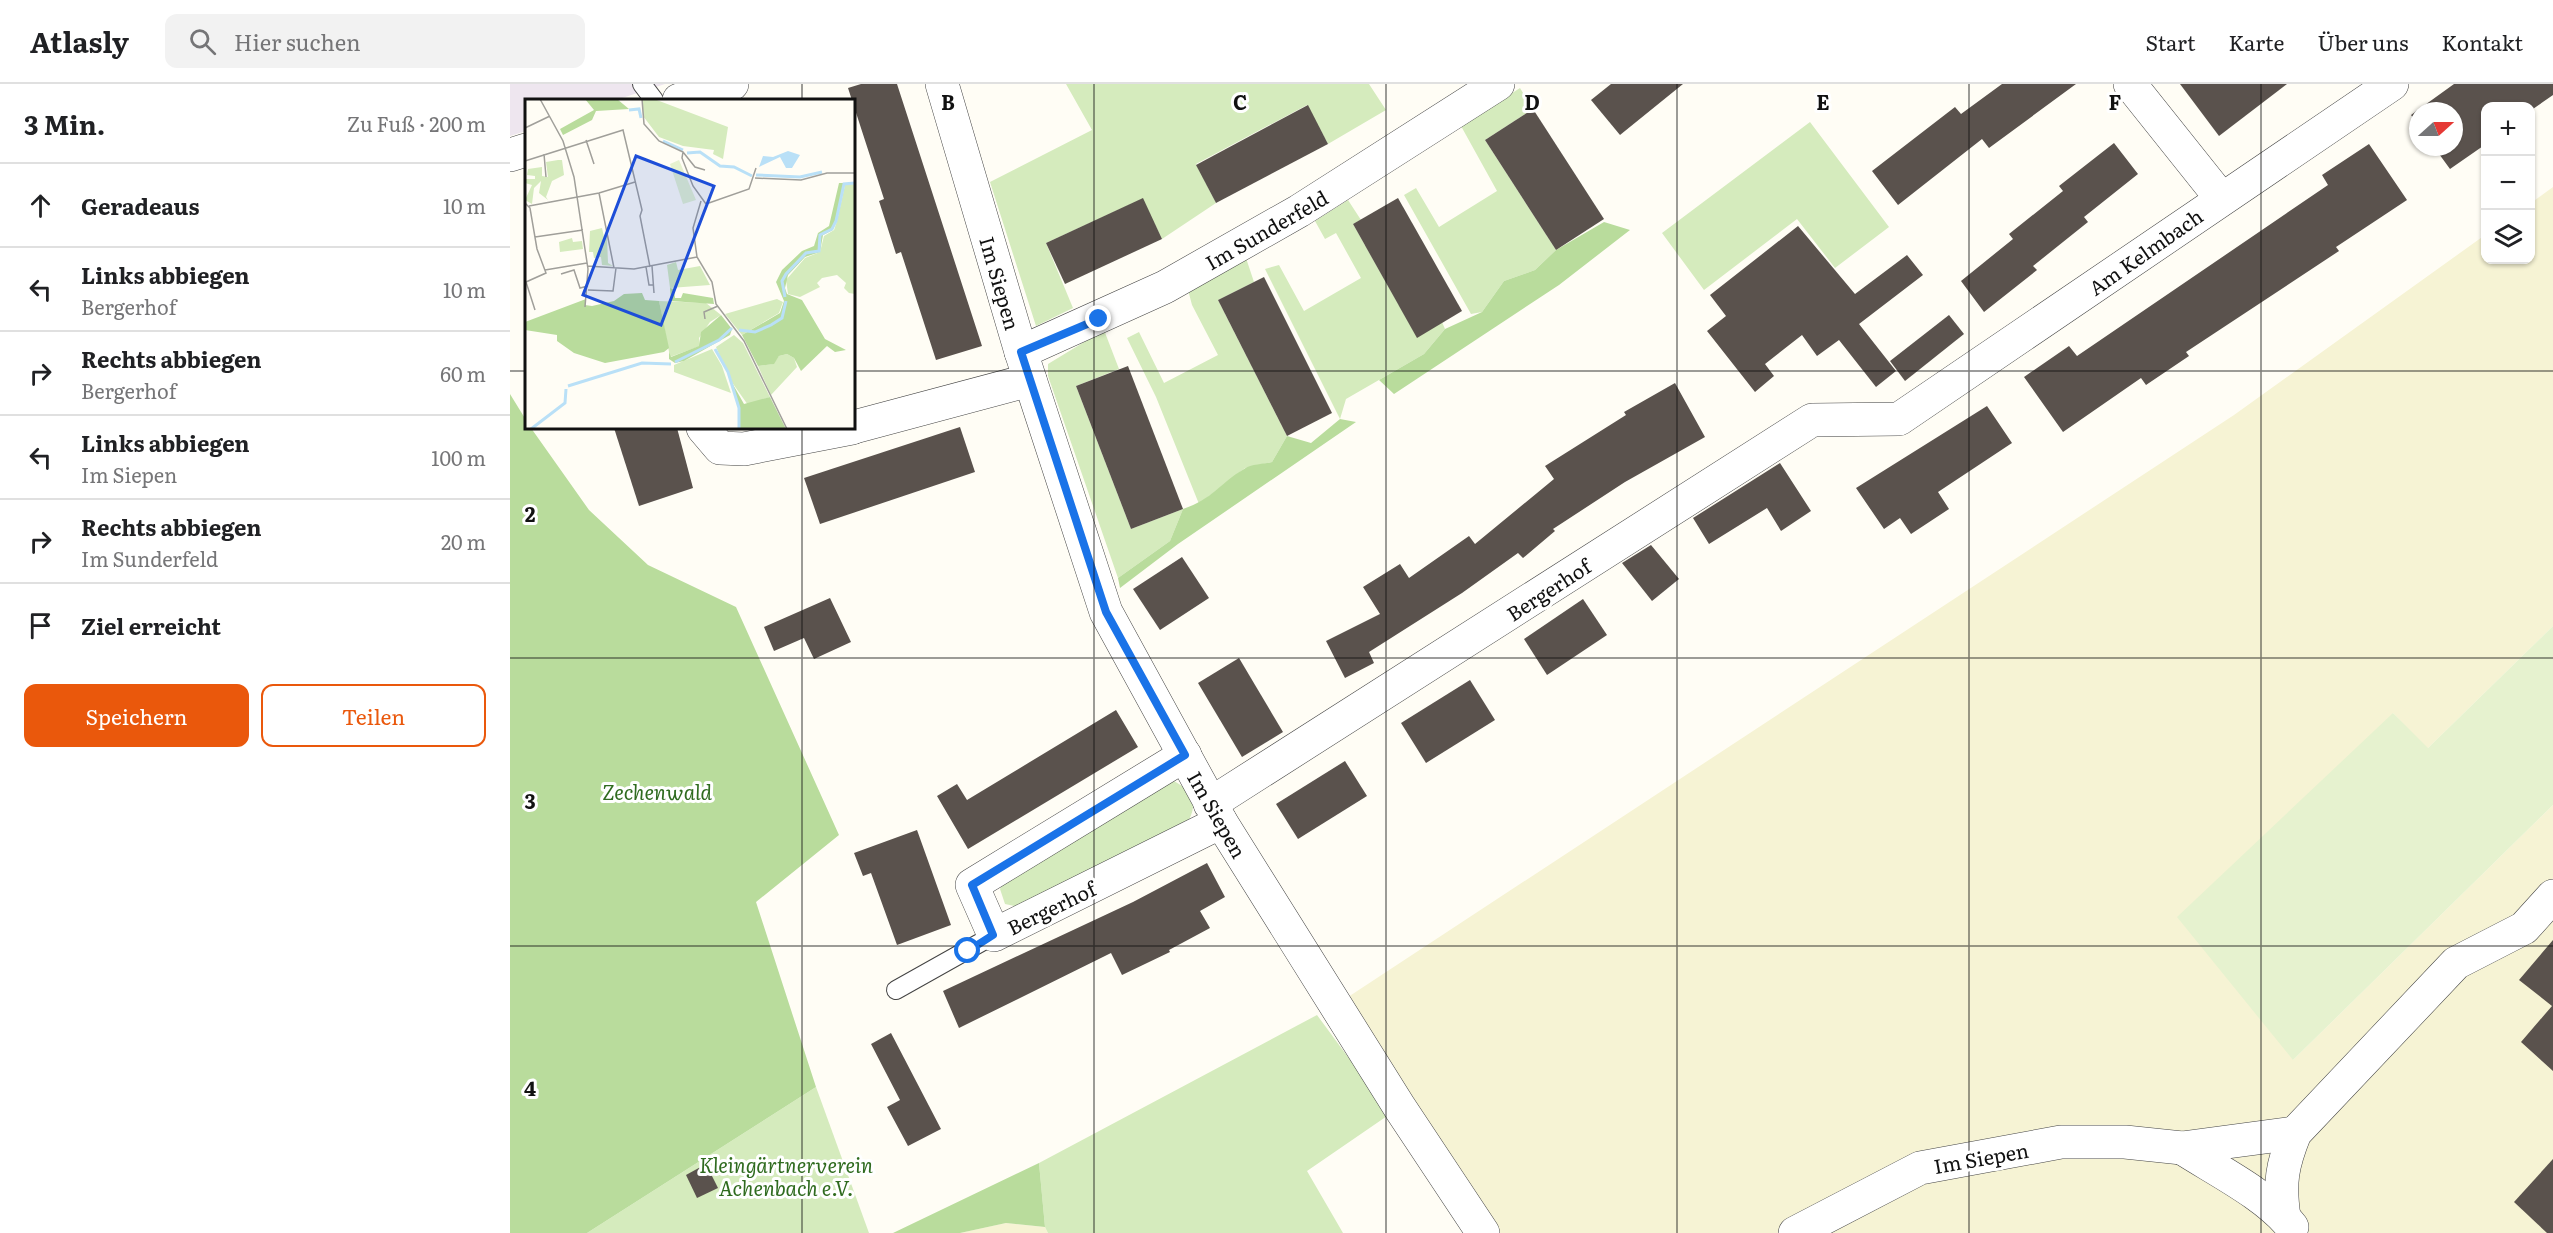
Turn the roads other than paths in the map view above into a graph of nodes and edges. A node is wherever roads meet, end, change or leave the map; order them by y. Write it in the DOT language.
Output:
graph roads {
  1 [pos="642,84"];
  2 [pos="732,84"];
  3 [pos="942,84"];
  4 [pos="1498,84"];
  5 [pos="2130,84"];
  6 [pos="2392,84"];
  7 [pos="653,99"];
  8 [pos="683,99"];
  9 [pos="525,150"];
  10 [pos="510,155"];
  11 [pos="2222,198"];
  12 [pos="1026,366"];
  13 [pos="1899,419"];
  14 [pos="855,426"];
  15 [pos="704,429"];
  16 [pos="843,429"];
  17 [pos="1185,755"];
  18 [pos="1215,813"];
  19 [pos="2553,896"];
  20 [pos="993,935"];
  21 [pos="896,990"];
  22 [pos="2295,1133"];
  23 [pos="2182,1148"];
  24 [pos="2290,1225"];
  25 [pos="1483,1233"];
  26 [pos="1795,1233"];
  1 -- 7 [label="lane"];
  2 -- 8 [label="street"];
  3 -- 12 [label="street, Im Siepen"];
  4 -- 12 [label="street, Im Sunderfeld"];
  5 -- 11 [label="street"];
  6 -- 11 [label="street, Am Kelmbach"];
  9 -- 10 [label="street"];
  11 -- 13 [label="street, Am Kelmbach"];
  12 -- 14 [label="street, Im Sunderfeld"];
  12 -- 17 [label="street, Im Siepen"];
  13 -- 18 [label="street, Bergerhof"];
  15 -- 16 [label="street, Im Sunderfeld"];
  17 -- 18 [label="street, Im Siepen"];
  17 -- 20 [label="street, Bergerhof"];
  18 -- 20 [label="street, Bergerhof"];
  18 -- 25 [label="street, Im Siepen"];
  19 -- 22 [label="street, Im Siepen"];
  20 -- 21 [label="lane"];
  22 -- 23 [label="street, Im Siepen"];
  22 -- 24 [label="street, Im Siepen"];
  23 -- 24 [label="street, Im Siepen"];
  23 -- 26 [label="street, Im Siepen"];
}
